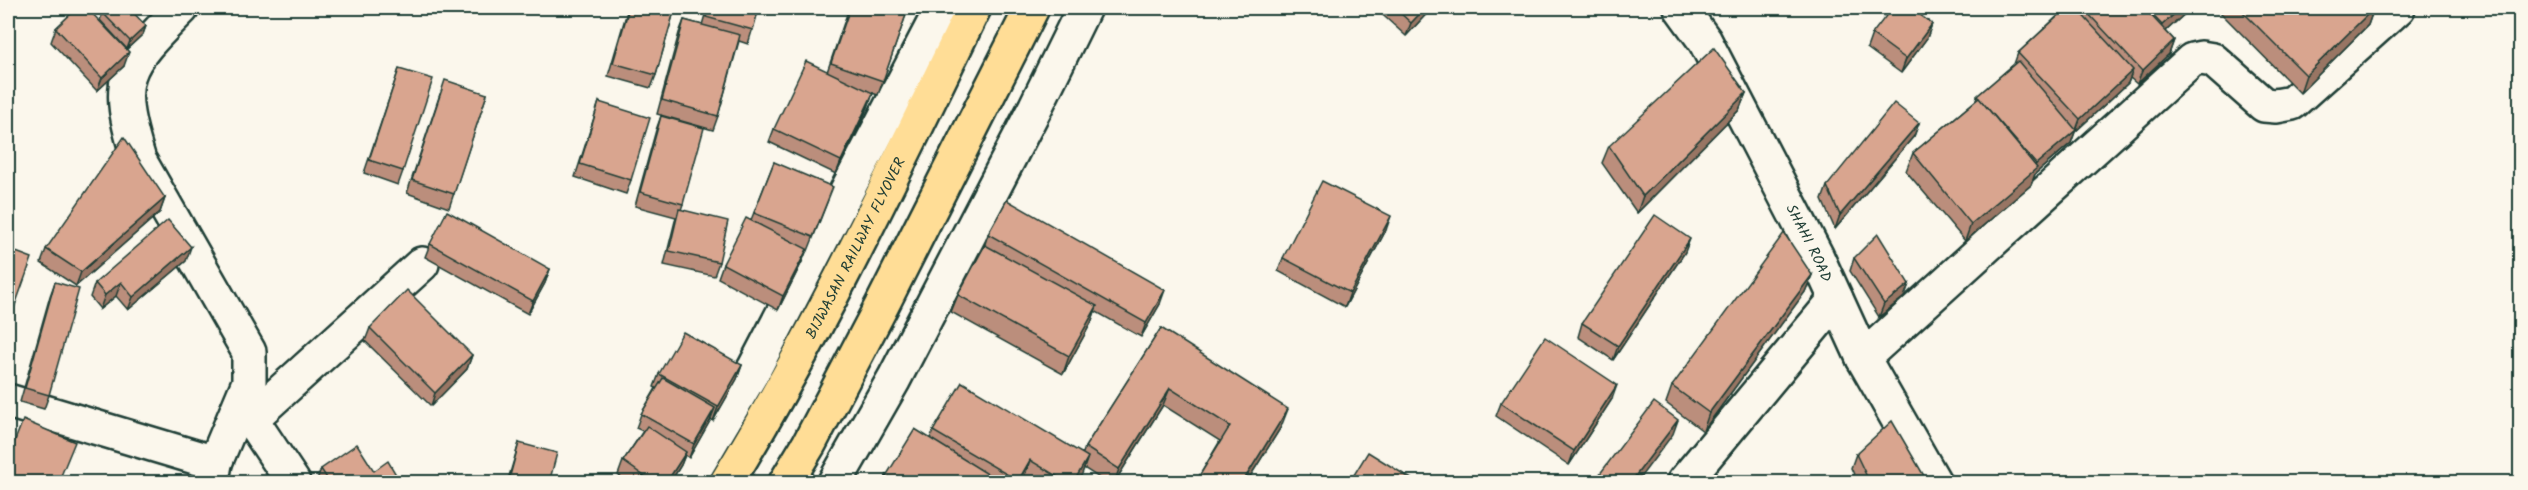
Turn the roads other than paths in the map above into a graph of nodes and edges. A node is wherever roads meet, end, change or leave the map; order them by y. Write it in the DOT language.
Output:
graph roads {
  1 [pos="182,8"];
  2 [pos="942,8"];
  3 [pos="974,8"];
  4 [pos="1032,8"];
  5 [pos="1084,8"];
  6 [pos="1681,8"];
  7 [pos="2398,8"];
  8 [pos="422,264"];
  9 [pos="1836,299"];
  10 [pos="1863,357"];
  11 [pos="8,401"];
  12 [pos="246,413"];
  13 [pos="214,473"];
  14 [pos="293,483"];
  15 [pos="687,483"];
  16 [pos="727,483"];
  17 [pos="786,483"];
  18 [pos="835,483"];
  19 [pos="1684,483"];
  20 [pos="1934,483"];
  1 -- 12 [label="street"];
  2 -- 15 [label="street"];
  3 -- 16 [label="main road, BIJWASAN RAILWAY FLYOVER"];
  4 -- 17 [label="main road"];
  5 -- 18 [label="street"];
  6 -- 9 [label="street, SHAHI ROAD"];
  7 -- 10 [label="street"];
  8 -- 12 [label="street"];
  9 -- 10 [label="street, SHAHI ROAD"];
  9 -- 19 [label="street"];
  10 -- 20 [label="street, SHAHI ROAD"];
  11 -- 13 [label="street"];
  12 -- 13 [label="street"];
  12 -- 14 [label="street"];
}
